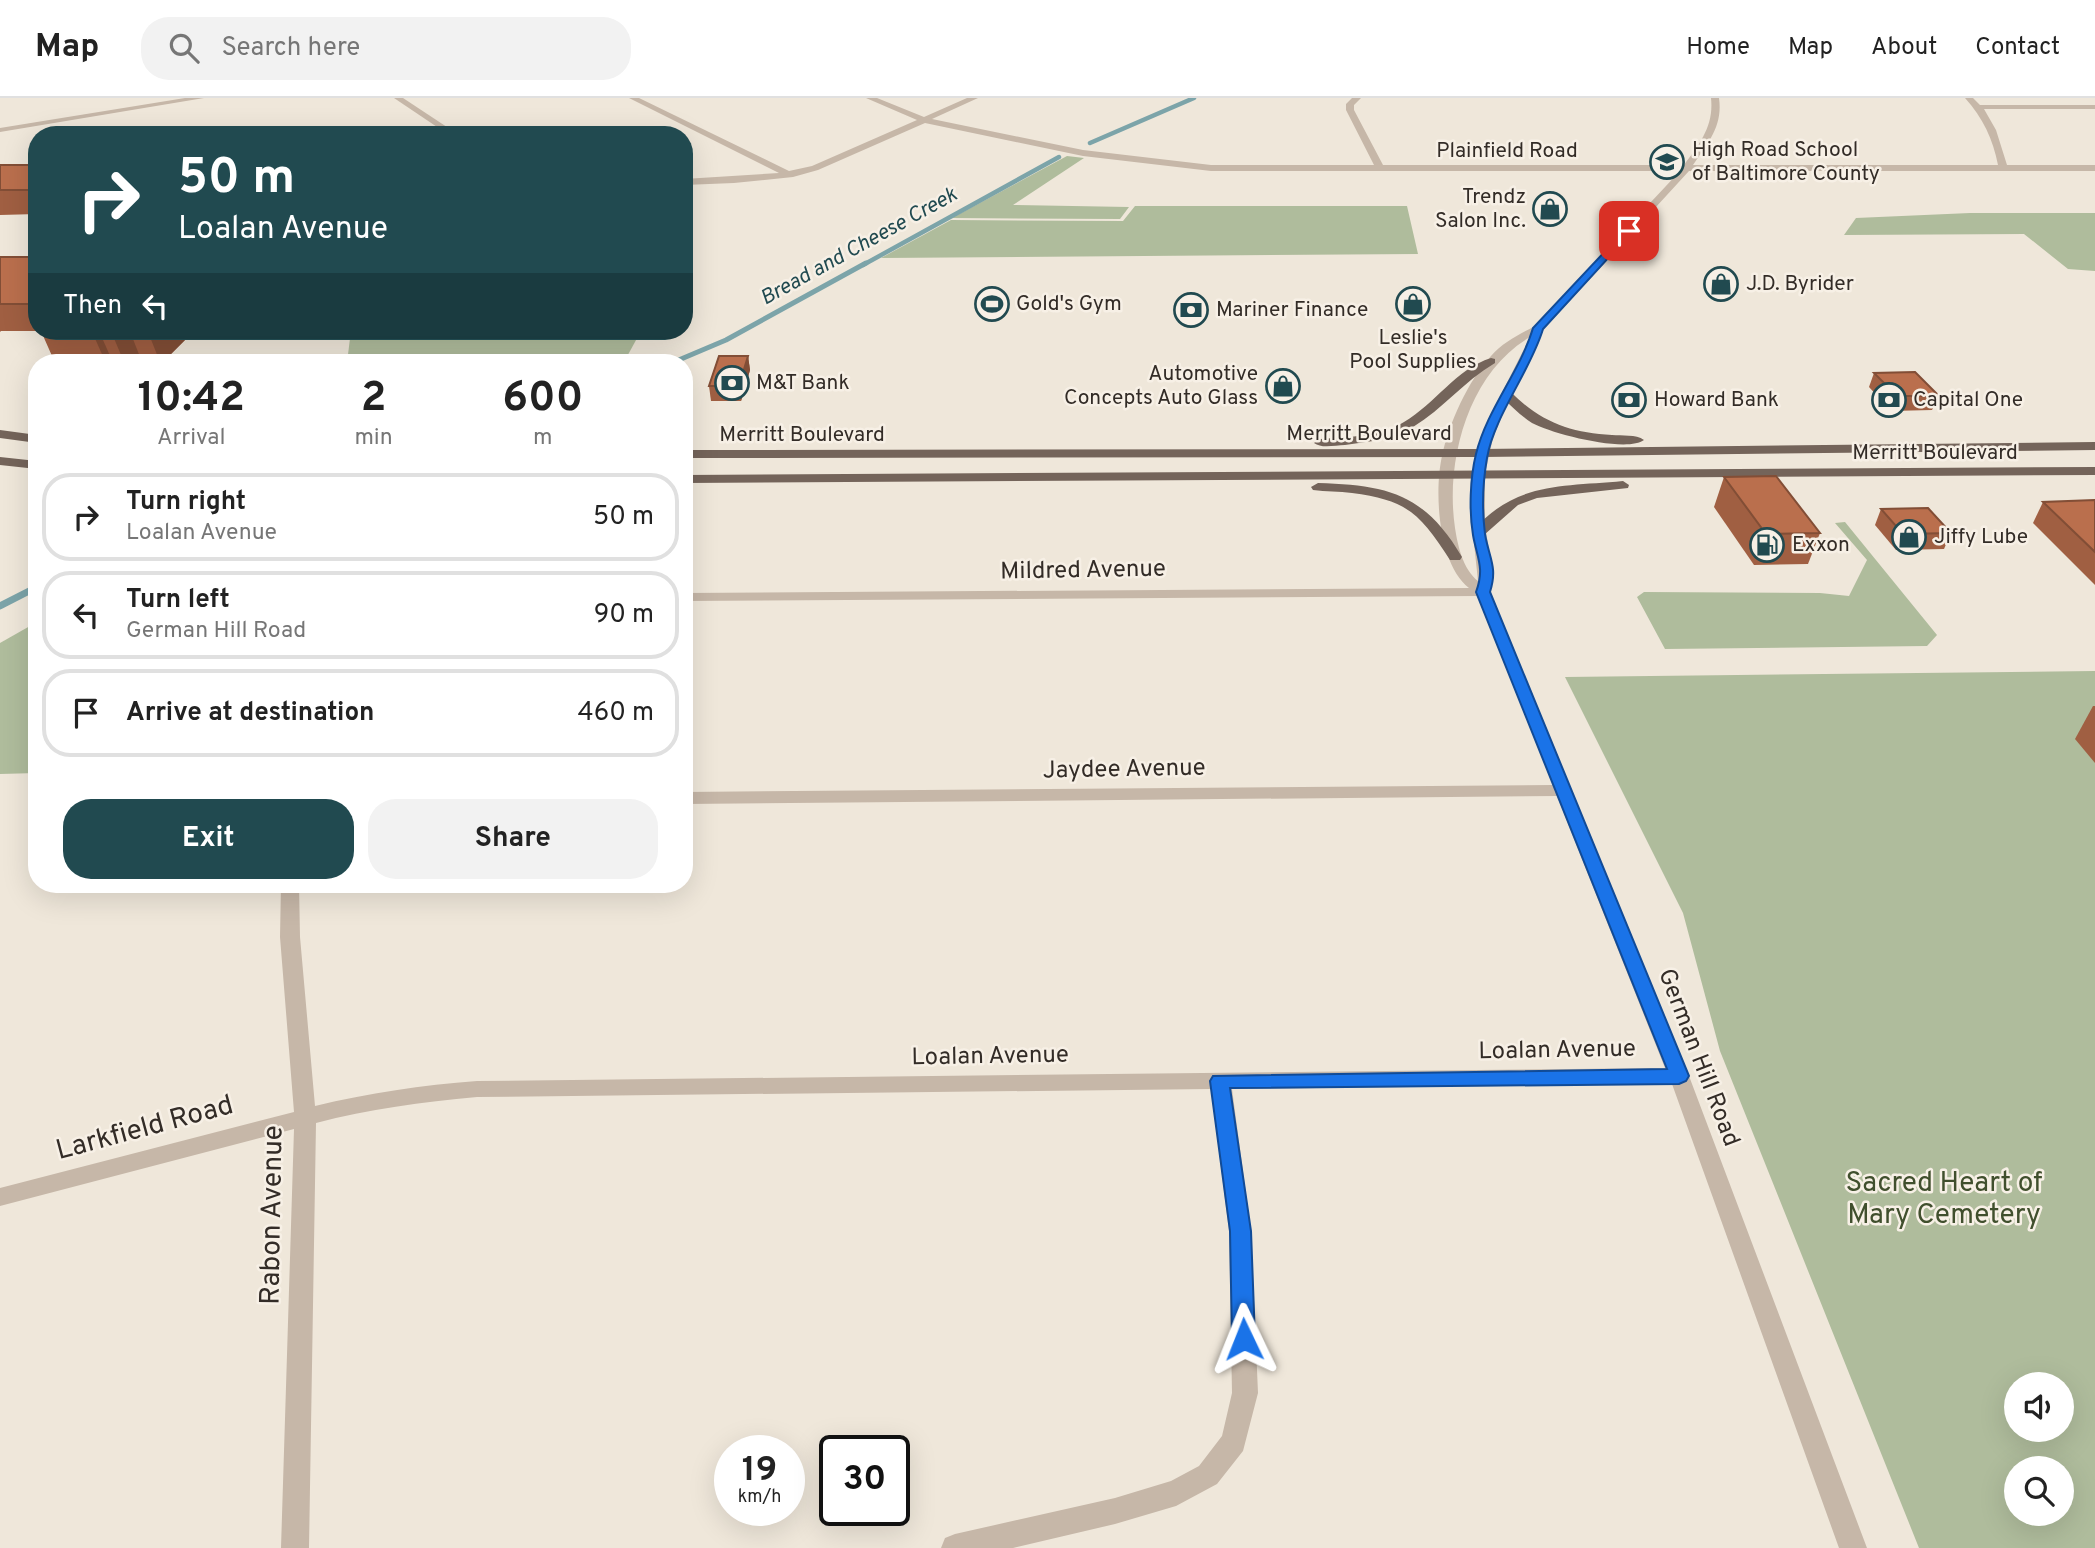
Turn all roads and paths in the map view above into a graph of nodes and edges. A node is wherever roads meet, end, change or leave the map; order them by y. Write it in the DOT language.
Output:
graph roads {
  1 [pos="200,98"];
  2 [pos="398,98"];
  3 [pos="633,98"];
  4 [pos="870,98"];
  5 [pos="974,98"];
  6 [pos="1357,98"];
  7 [pos="1715,98"];
  8 [pos="1969,98"];
  9 [pos="175,100"];
  10 [pos="1979,107"];
  11 [pos="2095,107"];
  12 [pos="924,120"];
  13 [pos="441,126"];
  14 [pos="690,126"];
  15 [pos="693,128"];
  16 [pos="0,130"];
  17 [pos="1687,168"];
  18 [pos="2003,168"];
  19 [pos="2095,168"];
  20 [pos="1380,169"];
  21 [pos="789,175"];
  22 [pos="693,182"];
  23 [pos="1538,328"];
  24 [pos="1491,361"];
  25 [pos="1507,395"];
  26 [pos="0,435"];
  27 [pos="28,438"];
  28 [pos="2095,446"];
  29 [pos="1863,449"];
  30 [pos="1255,453"];
  31 [pos="1449,453"];
  32 [pos="1482,453"];
  33 [pos="693,454"];
  34 [pos="0,461"];
  35 [pos="28,464"];
  36 [pos="2095,471"];
  37 [pos="1765,473"];
  38 [pos="1446,475"];
  39 [pos="1478,475"];
  40 [pos="1133,476"];
  41 [pos="693,479"];
  42 [pos="1479,532"];
  43 [pos="1455,557"];
  44 [pos="1483,592"];
  45 [pos="693,597"];
  46 [pos="1564,790"];
  47 [pos="693,799"];
  48 [pos="290,893"];
  49 [pos="1679,1076"];
  50 [pos="1220,1081"];
  51 [pos="305,1118"];
  52 [pos="0,1197"];
  53 [pos="295,1548"];
  54 [pos="956,1548"];
  55 [pos="1853,1548"];
  1 -- 9 [label="street"];
  2 -- 13 [label="street"];
  3 -- 14 [label="street"];
  4 -- 12 [label="street, Plainfield Road"];
  5 -- 12 [label="street"];
  6 -- 20 [label="street"];
  7 -- 17 [label="street, German Hill Road"];
  8 -- 10 [label="street"];
  9 -- 16 [label="street"];
  10 -- 11 [label="street"];
  10 -- 18 [label="street"];
  12 -- 20 [label="street, Plainfield Road"];
  12 -- 21 [label="street"];
  15 -- 21 [label="street"];
  17 -- 18 [label="street, Plainfield Road"];
  17 -- 20 [label="street, Plainfield Road"];
  17 -- 23 [label="street, German Hill Road"];
  18 -- 19 [label="street, Plainfield Road"];
  21 -- 22 [label="street"];
  23 -- 24 [label="street, German Hill Road"];
  23 -- 25 [label="street, German Hill Road"];
  24 -- 30 [label="main road"];
  24 -- 31 [label="street, German Hill Road"];
  25 -- 29 [label="main road"];
  25 -- 32 [label="street, German Hill Road"];
  26 -- 27 [label="main road"];
  28 -- 29 [label="main road, Merritt Boulevard"];
  29 -- 32 [label="main road, Merritt Boulevard"];
  30 -- 31 [label="main road, Merritt Boulevard"];
  30 -- 33 [label="main road, Merritt Boulevard"];
  31 -- 32 [label="main road, Merritt Boulevard"];
  31 -- 38 [label="street, German Hill Road"];
  32 -- 39 [label="street, German Hill Road"];
  34 -- 35 [label="main road"];
  36 -- 37 [label="main road, Merritt Boulevard"];
  37 -- 39 [label="main road, Merritt Boulevard"];
  37 -- 42 [label="main road"];
  38 -- 39 [label="main road, Merritt Boulevard"];
  38 -- 40 [label="main road, Merritt Boulevard"];
  38 -- 43 [label="street, German Hill Road"];
  39 -- 42 [label="street, German Hill Road"];
  40 -- 41 [label="main road, Merritt Boulevard"];
  40 -- 43 [label="main road"];
  42 -- 44 [label="street, German Hill Road"];
  43 -- 44 [label="street, German Hill Road"];
  44 -- 45 [label="street, Mildred Avenue"];
  44 -- 46 [label="street, German Hill Road"];
  46 -- 47 [label="street, Jaydee Avenue"];
  46 -- 49 [label="street, German Hill Road"];
  48 -- 51 [label="street, Rabon Avenue"];
  49 -- 50 [label="street, Loalan Avenue"];
  49 -- 55 [label="street, German Hill Road"];
  50 -- 51 [label="street, Loalan Avenue"];
  50 -- 54 [label="street"];
  51 -- 52 [label="street, Larkfield Road"];
  51 -- 53 [label="street, Rabon Avenue"];
}
